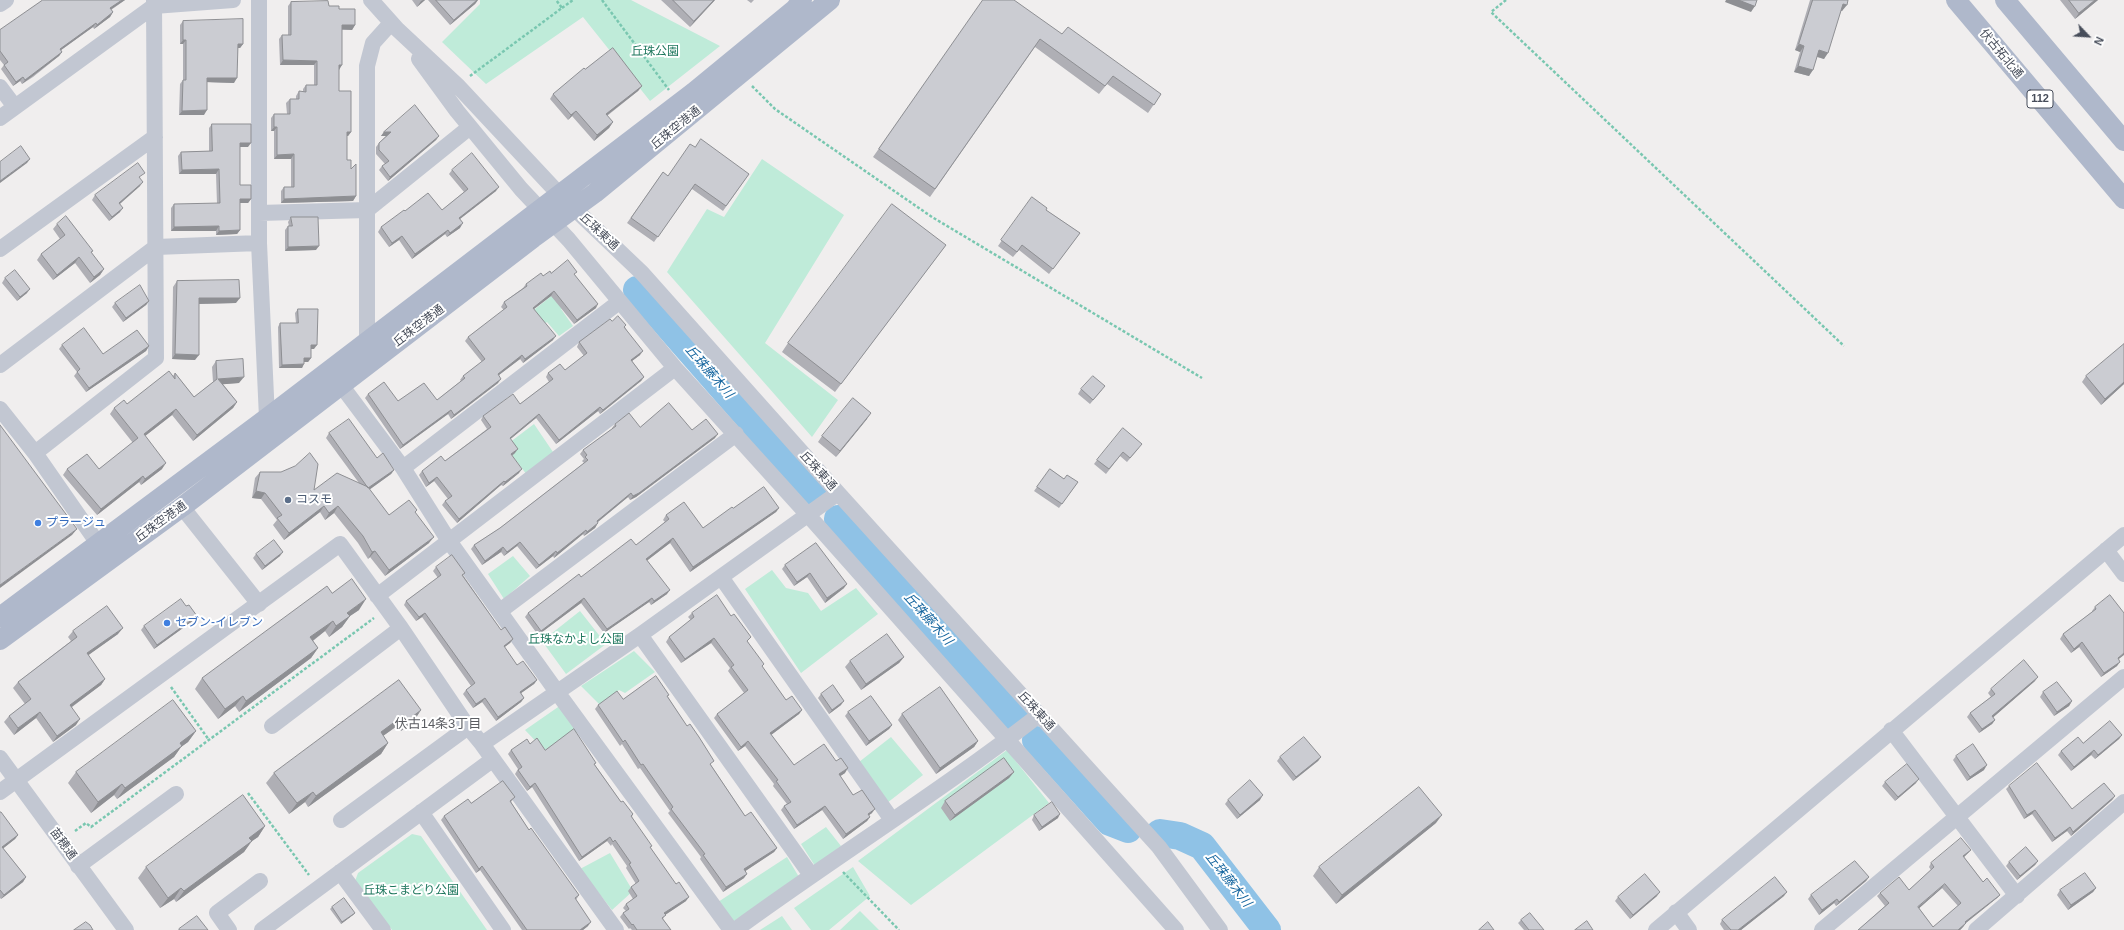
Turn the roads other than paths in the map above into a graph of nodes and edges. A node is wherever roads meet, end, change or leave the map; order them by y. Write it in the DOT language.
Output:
graph roads {
  1 [pos="6,0"];
  2 [pos="233,0"];
  3 [pos="259,0"];
  4 [pos="371,0"];
  5 [pos="802,0"];
  6 [pos="830,0"];
  7 [pos="1956,0"];
  8 [pos="2005,0"];
  9 [pos="154,3"];
  10 [pos="0,4"];
  11 [pos="394,26"];
  12 [pos="0,87"];
  13 [pos="15,107"];
  14 [pos="0,118"];
  15 [pos="470,127"];
  16 [pos="155,137"];
  17 [pos="2124,141"];
  18 [pos="558,193"];
  19 [pos="2124,199"];
  20 [pos="539,209"];
  21 [pos="574,209"];
  22 [pos="367,210"];
  23 [pos="259,213"];
  24 [pos="553,224"];
  25 [pos="259,243"];
  26 [pos="156,247"];
  27 [pos="0,249"];
  28 [pos="619,302"];
  29 [pos="367,340"];
  30 [pos="0,365"];
  31 [pos="675,368"];
  32 [pos="341,385"];
  33 [pos="0,409"];
  34 [pos="267,418"];
  35 [pos="736,434"];
  36 [pos="277,435"];
  37 [pos="35,453"];
  38 [pos="403,468"];
  39 [pos="838,493"];
  40 [pos="182,507"];
  41 [pos="808,515"];
  42 [pos="2124,535"];
  43 [pos="449,540"];
  44 [pos="99,545"];
  45 [pos="2106,550"];
  46 [pos="2124,574"];
  47 [pos="721,577"];
  48 [pos="377,596"];
  49 [pos="259,604"];
  50 [pos="500,611"];
  51 [pos="0,617"];
  52 [pos="401,628"];
  53 [pos="640,635"];
  54 [pos="0,640"];
  55 [pos="2124,677"];
  56 [pos="557,692"];
  57 [pos="1039,715"];
  58 [pos="272,726"];
  59 [pos="468,727"];
  60 [pos="1891,730"];
  61 [pos="1007,740"];
  62 [pos="482,744"];
  63 [pos="0,758"];
  64 [pos="492,760"];
  65 [pos="17,781"];
  66 [pos="0,792"];
  67 [pos="176,794"];
  68 [pos="2124,802"];
  69 [pos="421,812"];
  70 [pos="1957,817"];
  71 [pos="340,820"];
  72 [pos="892,820"];
  73 [pos="78,866"];
  74 [pos="340,872"];
  75 [pos="811,875"];
  76 [pos="260,881"];
  77 [pos="2017,896"];
  78 [pos="1676,912"];
  79 [pos="126,930"];
  80 [pos="229,930"];
  81 [pos="262,930"];
  82 [pos="383,930"];
  83 [pos="503,930"];
  84 [pos="616,930"];
  85 [pos="731,930"];
  86 [pos="735,930"];
  87 [pos="1176,930"];
  88 [pos="1220,930"];
  89 [pos="1656,930"];
  90 [pos="1689,930"];
  91 [pos="1822,930"];
  92 [pos="1976,930"];
  1 -- 10 [label="street"];
  2 -- 9 [label="street"];
  3 -- 23 [label="street"];
  4 -- 11 [label="street, 丘珠東通"];
  5 -- 18 [label="main road, 丘珠空港通"];
  6 -- 21 [label="main road, 丘珠空港通"];
  7 -- 19 [label="main road, 伏古拓北通 / 112"];
  8 -- 17 [label="main road"];
  9 -- 13 [label="street"];
  9 -- 16 [label="street"];
  11 -- 15 [label="street, 丘珠東通"];
  11 -- 18 [label="street, 丘珠東通"];
  11 -- 22 [label="street"];
  12 -- 13 [label="street"];
  13 -- 14 [label="street"];
  15 -- 20 [label="street, 丘珠東通"];
  15 -- 22 [label="street"];
  16 -- 26 [label="street"];
  16 -- 27 [label="street"];
  18 -- 20 [label="main road, 丘珠空港通"];
  18 -- 21 [label="street, 丘珠東通"];
  20 -- 24 [label="street, 丘珠東通"];
  20 -- 29 [label="main road, 丘珠空港通"];
  21 -- 24 [label="main road, 丘珠空港通"];
  21 -- 39 [label="street, 丘珠東通"];
  22 -- 23 [label="street"];
  22 -- 29 [label="street"];
  23 -- 25 [label="street"];
  24 -- 28 [label="street, 丘珠東通"];
  24 -- 32 [label="main road, 丘珠空港通"];
  25 -- 26 [label="street"];
  25 -- 34 [label="street"];
  26 -- 30 [label="street"];
  26 -- 37 [label="street"];
  28 -- 31 [label="street, 丘珠東通"];
  28 -- 38 [label="street"];
  29 -- 34 [label="main road, 丘珠空港通"];
  31 -- 35 [label="street, 丘珠東通"];
  31 -- 43 [label="street"];
  32 -- 36 [label="main road, 丘珠空港通"];
  32 -- 38 [label="street"];
  33 -- 37 [label="street"];
  34 -- 36 [label="street"];
  34 -- 44 [label="main road, 丘珠空港通"];
  35 -- 41 [label="street, 丘珠東通"];
  35 -- 50 [label="street"];
  36 -- 40 [label="main road, 丘珠空港通"];
  37 -- 44 [label="street"];
  38 -- 43 [label="street"];
  39 -- 41 [label="street"];
  39 -- 57 [label="street, 丘珠東通"];
  40 -- 49 [label="street"];
  40 -- 54 [label="main road, 丘珠空港通"];
  41 -- 47 [label="street"];
  41 -- 61 [label="street, 丘珠東通"];
  42 -- 45 [label="street"];
  43 -- 48 [label="street"];
  43 -- 50 [label="street"];
  44 -- 51 [label="main road, 丘珠空港通"];
  45 -- 46 [label="street"];
  45 -- 60 [label="street"];
  47 -- 53 [label="street"];
  47 -- 72 [label="street"];
  48 -- 49 [label="street"];
  48 -- 52 [label="street"];
  49 -- 65 [label="street"];
  50 -- 56 [label="street"];
  52 -- 58 [label="street"];
  52 -- 59 [label="street"];
  53 -- 56 [label="street"];
  53 -- 75 [label="street"];
  55 -- 70 [label="street"];
  56 -- 62 [label="street"];
  56 -- 85 [label="street"];
  57 -- 61 [label="street"];
  57 -- 88 [label="street, 丘珠東通"];
  59 -- 62 [label="street"];
  59 -- 71 [label="street"];
  60 -- 70 [label="street"];
  60 -- 78 [label="street"];
  61 -- 72 [label="street"];
  61 -- 87 [label="street, 丘珠東通"];
  62 -- 64 [label="street"];
  63 -- 65 [label="street, 苗穂通"];
  64 -- 69 [label="street"];
  64 -- 84 [label="street"];
  65 -- 66 [label="street"];
  65 -- 73 [label="street, 苗穂通"];
  67 -- 73 [label="street"];
  68 -- 77 [label="street"];
  69 -- 74 [label="street"];
  69 -- 83 [label="street"];
  70 -- 77 [label="street"];
  70 -- 91 [label="street"];
  72 -- 75 [label="street"];
  73 -- 79 [label="street, 苗穂通"];
  74 -- 81 [label="street"];
  74 -- 82 [label="street"];
  75 -- 86 [label="street"];
  76 -- 80 [label="street"];
  77 -- 92 [label="street"];
  78 -- 89 [label="street"];
  78 -- 90 [label="street"];
}
